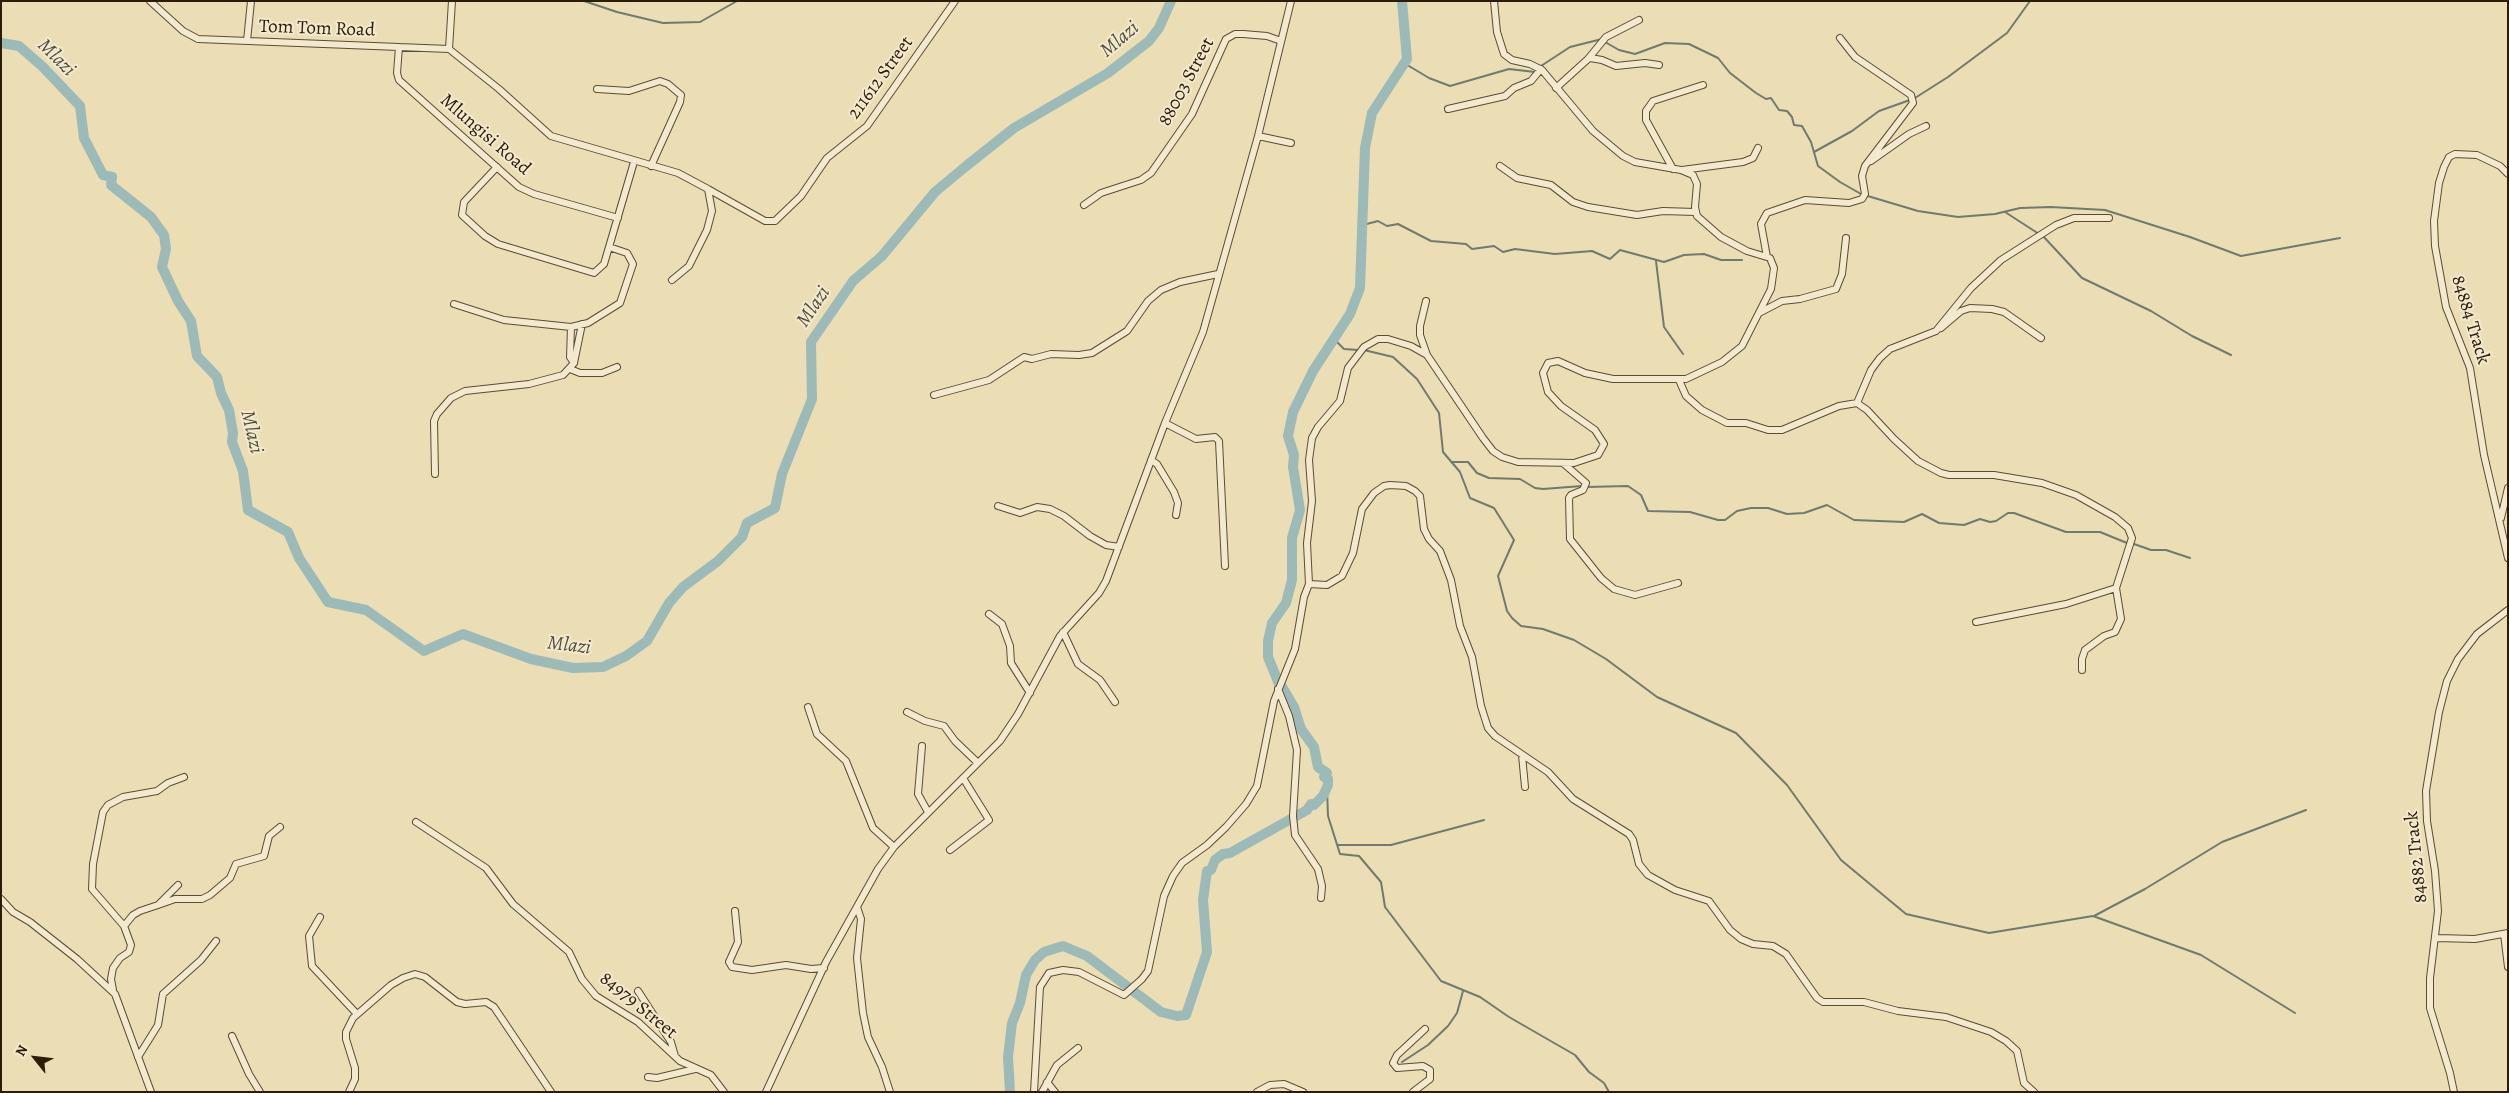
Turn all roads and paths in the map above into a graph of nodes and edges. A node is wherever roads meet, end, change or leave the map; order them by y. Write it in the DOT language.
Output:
graph roads {
  1 [pos="150,1"];
  2 [pos="251,1"];
  3 [pos="452,1"];
  4 [pos="955,1"];
  5 [pos="1291,1"];
  6 [pos="1494,1"];
  7 [pos="1639,20"];
  8 [pos="1840,38"];
  9 [pos="247,41"];
  10 [pos="1281,41"];
  11 [pos="399,47"];
  12 [pos="449,49"];
  13 [pos="1588,59"];
  14 [pos="1659,65"];
  15 [pos="1541,69"];
  16 [pos="1703,85"];
  17 [pos="1556,88"];
  18 [pos="597,89"];
  19 [pos="1448,109"];
  20 [pos="1926,126"];
  21 [pos="1258,136"];
  22 [pos="1291,143"];
  23 [pos="1758,148"];
  24 [pos="634,162"];
  25 [pos="651,166"];
  26 [pos="1500,166"];
  27 [pos="1865,166"];
  28 [pos="497,167"];
  29 [pos="1672,169"];
  30 [pos="1681,170"];
  31 [pos="2508,174"];
  32 [pos="708,189"];
  33 [pos="1084,205"];
  34 [pos="1695,212"];
  35 [pos="618,218"];
  36 [pos="2109,218"];
  37 [pos="1846,238"];
  38 [pos="609,247"];
  39 [pos="1767,257"];
  40 [pos="1218,274"];
  41 [pos="672,280"];
  42 [pos="1426,301"];
  43 [pos="454,304"];
  44 [pos="1758,314"];
  45 [pos="582,324"];
  46 [pos="571,327"];
  47 [pos="1936,331"];
  48 [pos="2042,338"];
  49 [pos="1426,355"];
  50 [pos="572,366"];
  51 [pos="617,367"];
  52 [pos="1679,380"];
  53 [pos="934,395"];
  54 [pos="1857,403"];
  55 [pos="1165,423"];
  56 [pos="1151,460"];
  57 [pos="1563,463"];
  58 [pos="435,474"];
  59 [pos="2508,488"];
  60 [pos="998,506"];
  61 [pos="1176,515"];
  62 [pos="2500,522"];
  63 [pos="1119,547"];
  64 [pos="2508,558"];
  65 [pos="1225,566"];
  66 [pos="1678,583"];
  67 [pos="1309,584"];
  68 [pos="2116,588"];
  69 [pos="2508,610"];
  70 [pos="988,614"];
  71 [pos="1976,622"];
  72 [pos="1063,632"];
  73 [pos="2082,670"];
  74 [pos="1278,689"];
  75 [pos="1030,693"];
  76 [pos="1115,702"];
  77 [pos="808,707"];
  78 [pos="907,712"];
  79 [pos="922,746"];
  80 [pos="1522,754"];
  81 [pos="978,763"];
  82 [pos="184,777"];
  83 [pos="963,778"];
  84 [pos="1525,787"];
  85 [pos="928,812"];
  86 [pos="416,822"];
  87 [pos="280,827"];
  88 [pos="894,846"];
  89 [pos="950,850"];
  90 [pos="178,885"];
  91 [pos="1321,898"];
  92 [pos="1,899"];
  93 [pos="158,905"];
  94 [pos="858,906"];
  95 [pos="735,911"];
  96 [pos="320,917"];
  97 [pos="124,926"];
  98 [pos="2506,934"];
  99 [pos="2436,938"];
  100 [pos="216,941"];
  101 [pos="2508,967"];
  102 [pos="824,968"];
  103 [pos="638,991"];
  104 [pos="115,994"];
  105 [pos="356,1013"];
  106 [pos="1425,1030"];
  107 [pos="232,1036"];
  108 [pos="1078,1048"];
  109 [pos="675,1056"];
  110 [pos="138,1057"];
  111 [pos="695,1069"];
  112 [pos="648,1076"];
  113 [pos="1046,1082"];
  114 [pos="151,1092"];
  115 [pos="260,1092"];
  116 [pos="349,1092"];
  117 [pos="551,1092"];
  118 [pos="724,1092"];
  119 [pos="766,1092"];
  120 [pos="890,1092"];
  121 [pos="1034,1092"];
  122 [pos="1042,1092"];
  123 [pos="1055,1092"];
  124 [pos="1257,1092"];
  125 [pos="1303,1092"];
  126 [pos="1413,1092"];
  127 [pos="2034,1092"];
  128 [pos="2454,1092"];
  1 -- 9 [label="street, Tom Tom Road"];
  2 -- 9 [label="street"];
  3 -- 12 [label="street"];
  4 -- 32 [label="street, 211612 Street"];
  5 -- 10 [label="street"];
  6 -- 15 [label="street"];
  7 -- 13 [label="street"];
  8 -- 27 [label="street"];
  9 -- 11 [label="street, Tom Tom Road"];
  10 -- 21 [label="street"];
  10 -- 33 [label="street, 88003 Street"];
  11 -- 12 [label="street, Tom Tom Road"];
  11 -- 28 [label="street, Mlungisi Road"];
  12 -- 24 [label="street, 211612 Street"];
  13 -- 14 [label="street"];
  13 -- 17 [label="street"];
  15 -- 17 [label="street"];
  15 -- 19 [label="street"];
  16 -- 29 [label="street"];
  17 -- 29 [label="street"];
  18 -- 25 [label="street"];
  20 -- 27 [label="street"];
  21 -- 22 [label="street"];
  21 -- 40 [label="street"];
  23 -- 30 [label="street"];
  24 -- 25 [label="street, 211612 Street"];
  24 -- 35 [label="street"];
  25 -- 32 [label="street, 211612 Street"];
  26 -- 34 [label="street"];
  27 -- 39 [label="street"];
  28 -- 35 [label="street, Mlungisi Road"];
  28 -- 38 [label="street"];
  29 -- 30 [label="street"];
  30 -- 34 [label="street"];
  31 -- 62 [label="street, 84884 Track"];
  32 -- 41 [label="street"];
  34 -- 39 [label="street"];
  35 -- 38 [label="street"];
  36 -- 47 [label="street"];
  37 -- 44 [label="street"];
  38 -- 45 [label="street"];
  39 -- 44 [label="street"];
  40 -- 53 [label="street"];
  40 -- 55 [label="street"];
  42 -- 49 [label="street"];
  43 -- 46 [label="street"];
  44 -- 52 [label="street"];
  45 -- 46 [label="street"];
  45 -- 50 [label="street"];
  46 -- 50 [label="street"];
  47 -- 48 [label="street"];
  47 -- 54 [label="street"];
  49 -- 57 [label="street"];
  49 -- 67 [label="street"];
  50 -- 51 [label="street"];
  50 -- 58 [label="street"];
  52 -- 54 [label="street"];
  52 -- 57 [label="street"];
  54 -- 68 [label="street"];
  55 -- 56 [label="street"];
  55 -- 65 [label="street"];
  56 -- 61 [label="street"];
  56 -- 63 [label="street"];
  57 -- 66 [label="street"];
  59 -- 62 [label="street"];
  60 -- 63 [label="street"];
  62 -- 64 [label="street, 84884 Track"];
  63 -- 72 [label="street"];
  67 -- 74 [label="street"];
  67 -- 80 [label="street"];
  68 -- 71 [label="street"];
  68 -- 73 [label="street"];
  69 -- 99 [label="street, 84882 Track"];
  70 -- 75 [label="street"];
  72 -- 75 [label="street"];
  72 -- 76 [label="street"];
  74 -- 91 [label="street"];
  74 -- 121 [label="street"];
  75 -- 81 [label="street"];
  77 -- 88 [label="street"];
  78 -- 81 [label="street"];
  79 -- 85 [label="street"];
  80 -- 84 [label="street"];
  80 -- 127 [label="street"];
  81 -- 83 [label="street"];
  82 -- 97 [label="street"];
  83 -- 85 [label="street"];
  83 -- 89 [label="street"];
  85 -- 88 [label="street"];
  86 -- 109 [label="street, 84979 Street"];
  87 -- 93 [label="street"];
  88 -- 94 [label="street"];
  90 -- 93 [label="street"];
  92 -- 104 [label="street"];
  93 -- 97 [label="street"];
  94 -- 102 [label="street"];
  94 -- 120 [label="street"];
  95 -- 102 [label="street"];
  96 -- 105 [label="street"];
  97 -- 104 [label="street"];
  98 -- 99 [label="street"];
  98 -- 101 [label="street"];
  99 -- 128 [label="street, 84882 Track"];
  100 -- 110 [label="street"];
  102 -- 119 [label="street"];
  103 -- 109 [label="street"];
  104 -- 110 [label="street"];
  105 -- 116 [label="street"];
  105 -- 117 [label="street"];
  106 -- 126 [label="street"];
  107 -- 115 [label="street"];
  108 -- 113 [label="street"];
  109 -- 111 [label="street, 84979 Street"];
  110 -- 114 [label="street"];
  111 -- 112 [label="street"];
  111 -- 118 [label="street, 84979 Street"];
  113 -- 122 [label="street"];
  113 -- 123 [label="street"];
  124 -- 125 [label="street"];
}
